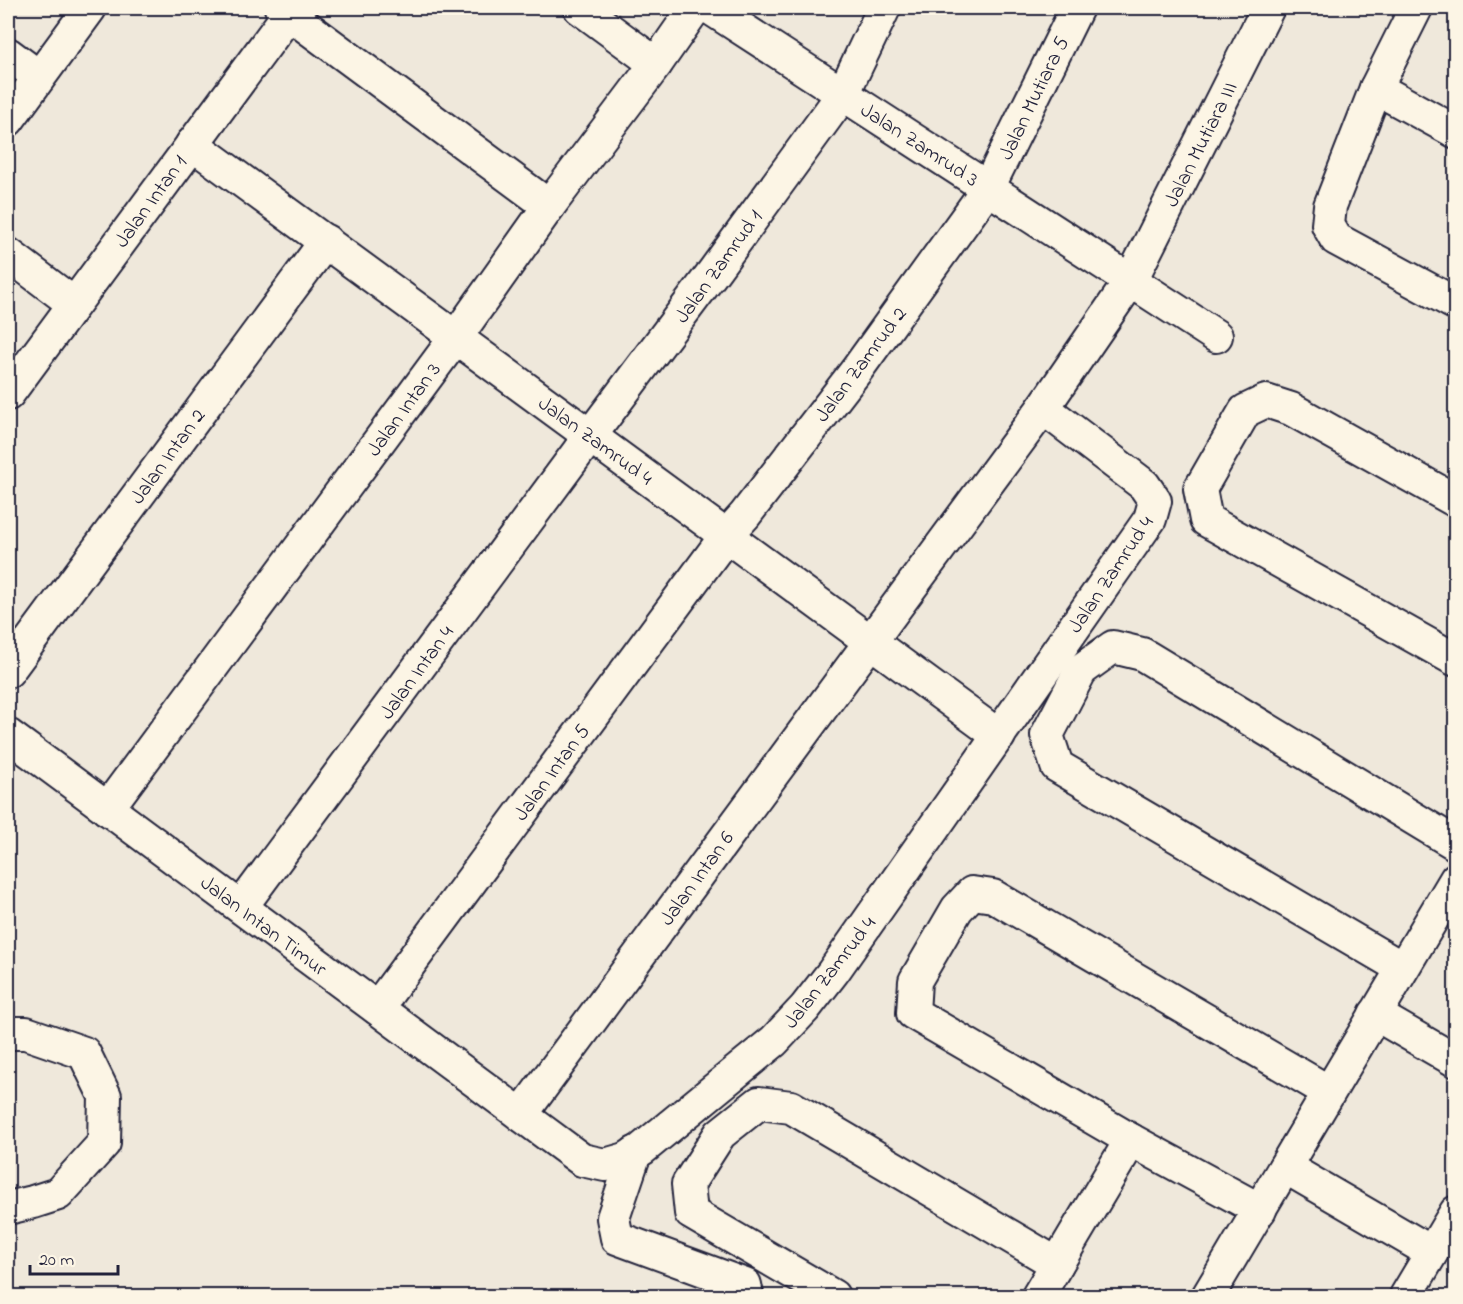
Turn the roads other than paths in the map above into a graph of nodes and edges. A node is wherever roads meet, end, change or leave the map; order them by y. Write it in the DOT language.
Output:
graph roads {
  1 [pos="90,8"];
  2 [pos="580,8"];
  3 [pos="695,8"];
  4 [pos="710,8"];
  5 [pos="884,8"];
  6 [pos="1077,8"];
  7 [pos="1268,8"];
  8 [pos="1416,8"];
  9 [pos="288,9"];
  10 [pos="8,54"];
  11 [pos="656,64"];
  12 [pos="39,77"];
  13 [pos="1376,88"];
  14 [pos="843,94"];
  15 [pos="8,120"];
  16 [pos="1455,132"];
  17 [pos="192,144"];
  18 [pos="988,188"];
  19 [pos="549,206"];
  20 [pos="326,241"];
  21 [pos="8,254"];
  22 [pos="1131,280"];
  23 [pos="75,304"];
  24 [pos="1455,304"];
  25 [pos="1216,336"];
  26 [pos="456,337"];
  27 [pos="8,394"];
  28 [pos="1043,408"];
  29 [pos="590,436"];
  30 [pos="1455,501"];
  31 [pos="726,536"];
  32 [pos="871,642"];
  33 [pos="1455,660"];
  34 [pos="8,671"];
  35 [pos="8,735"];
  36 [pos="999,736"];
  37 [pos="107,809"];
  38 [pos="1455,844"];
  39 [pos="1455,879"];
  40 [pos="241,907"];
  41 [pos="1402,968"];
  42 [pos="376,1008"];
  43 [pos="1375,1014"];
  44 [pos="8,1033"];
  45 [pos="1455,1061"];
  46 [pos="1329,1092"];
  47 [pos="521,1115"];
  48 [pos="1131,1140"];
  49 [pos="635,1154"];
  50 [pos="1285,1167"];
  51 [pos="8,1208"];
  52 [pos="1260,1210"];
  53 [pos="1455,1212"];
  54 [pos="1431,1252"];
  55 [pos="1057,1264"];
  56 [pos="746,1296"];
  57 [pos="833,1296"];
  58 [pos="1038,1296"];
  59 [pos="1208,1296"];
  60 [pos="1406,1296"];
  1 -- 12 [label="street"];
  2 -- 11 [label="street"];
  3 -- 11 [label="street, Jalan Intan 3"];
  4 -- 14 [label="street, Jalan Zamrud 3"];
  5 -- 14 [label="street, Jalan Zamrud 1"];
  6 -- 18 [label="street, Jalan Mutiara 5"];
  7 -- 22 [label="street, Jalan Mutiara III"];
  8 -- 13 [label="street"];
  9 -- 17 [label="street, Jalan Intan 1"];
  9 -- 19 [label="street"];
  10 -- 12 [label="street"];
  11 -- 19 [label="street, Jalan Intan 3"];
  12 -- 15 [label="street"];
  13 -- 16 [label="street"];
  13 -- 24 [label="street"];
  14 -- 18 [label="street, Jalan Zamrud 3"];
  14 -- 29 [label="street, Jalan Zamrud 1"];
  17 -- 20 [label="street, Jalan Zamrud 4"];
  17 -- 23 [label="street, Jalan Intan 1"];
  18 -- 22 [label="street, Jalan Zamrud 3"];
  18 -- 31 [label="street, Jalan Zamrud 2"];
  19 -- 26 [label="street, Jalan Intan 3"];
  20 -- 26 [label="street, Jalan Zamrud 4"];
  20 -- 34 [label="street, Jalan Intan 2"];
  21 -- 23 [label="street"];
  22 -- 25 [label="street, Jalan Zamrud 3"];
  22 -- 28 [label="street"];
  23 -- 27 [label="street, Jalan Intan 1"];
  26 -- 29 [label="street, Jalan Zamrud 4"];
  26 -- 37 [label="street, Jalan Intan 3"];
  28 -- 32 [label="street"];
  28 -- 36 [label="street, Jalan Zamrud 4"];
  29 -- 31 [label="street, Jalan Zamrud 4"];
  29 -- 40 [label="street, Jalan Intan 4"];
  30 -- 33 [label="street"];
  31 -- 32 [label="street, Jalan Zamrud 4"];
  31 -- 42 [label="street, Jalan Intan 5"];
  32 -- 36 [label="street, Jalan Zamrud 4"];
  32 -- 47 [label="street, Jalan Intan 6"];
  35 -- 37 [label="street, Jalan Intan Timur"];
  36 -- 49 [label="street, Jalan Zamrud 4"];
  37 -- 40 [label="street, Jalan Intan Timur"];
  38 -- 41 [label="street"];
  39 -- 41 [label="street"];
  40 -- 42 [label="street, Jalan Intan Timur"];
  41 -- 43 [label="street"];
  42 -- 47 [label="street, Jalan Intan Timur"];
  43 -- 45 [label="street"];
  43 -- 46 [label="street"];
  44 -- 51 [label="street"];
  46 -- 48 [label="street"];
  46 -- 50 [label="street"];
  47 -- 49 [label="street, Jalan Zamrud 4"];
  48 -- 52 [label="street"];
  48 -- 55 [label="street"];
  49 -- 56 [label="street"];
  50 -- 52 [label="street"];
  50 -- 54 [label="street"];
  52 -- 59 [label="street"];
  53 -- 54 [label="street"];
  54 -- 60 [label="street"];
  55 -- 57 [label="street"];
  55 -- 58 [label="street"];
}
